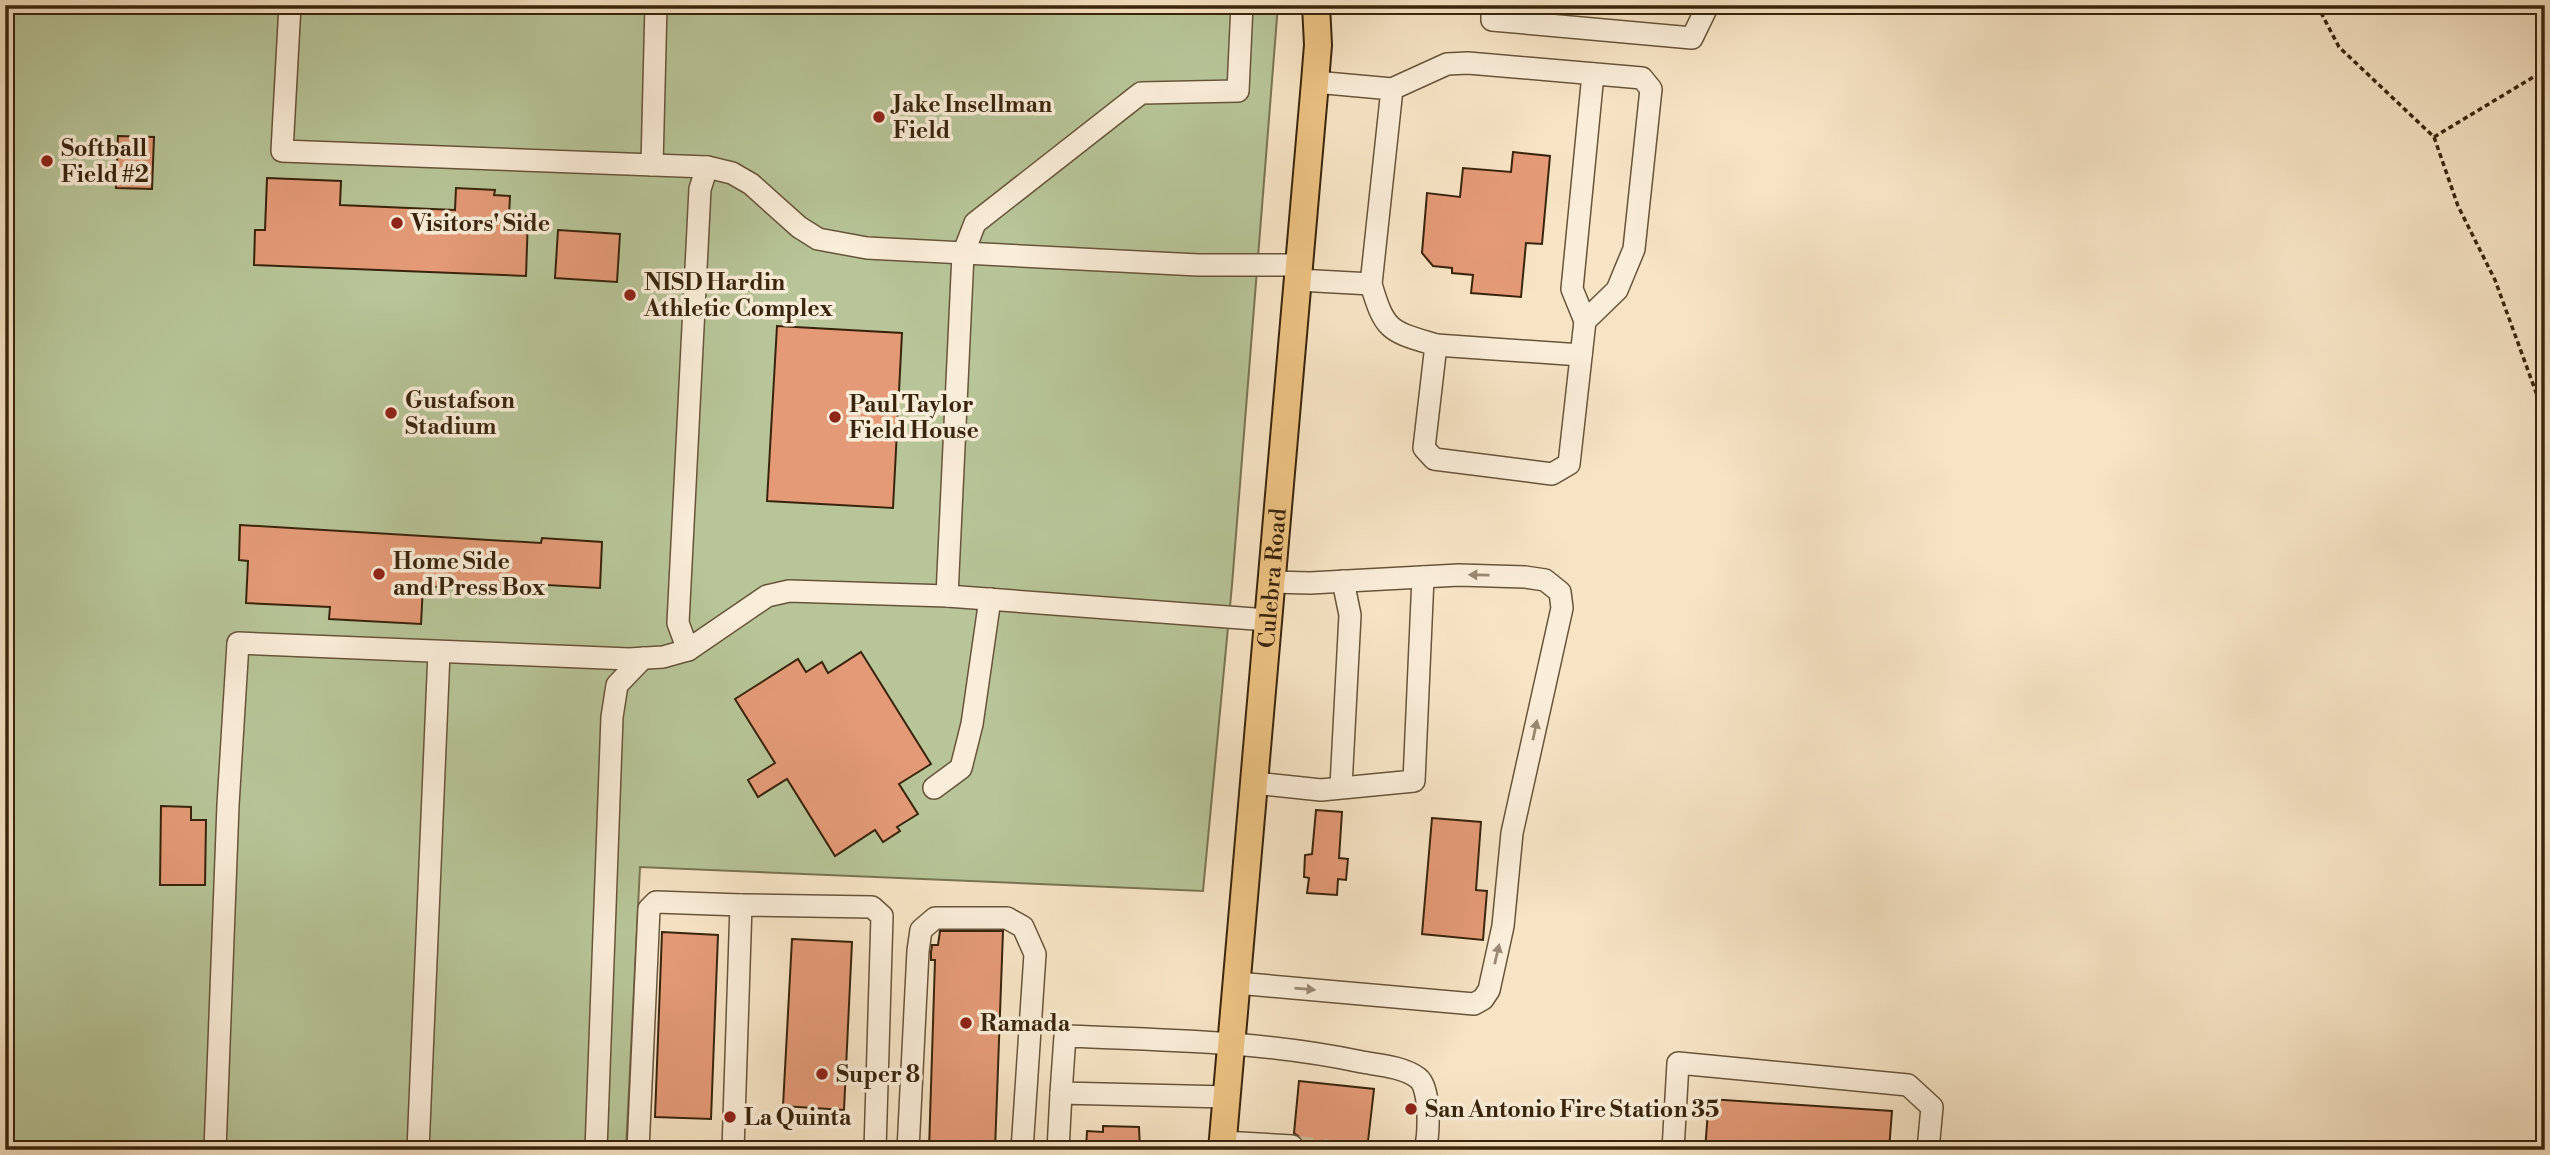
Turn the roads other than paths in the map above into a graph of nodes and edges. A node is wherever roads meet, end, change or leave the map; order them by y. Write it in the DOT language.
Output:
graph roads {
  1 [pos="290,5"];
  2 [pos="656,5"];
  3 [pos="1242,5"];
  4 [pos="1316,5"];
  5 [pos="1492,5"];
  6 [pos="1709,5"];
  7 [pos="1592,74"];
  8 [pos="1315,82"];
  9 [pos="1392,89"];
  10 [pos="652,165"];
  11 [pos="707,167"];
  12 [pos="963,254"];
  13 [pos="1298,273"];
  14 [pos="1371,284"];
  15 [pos="1585,321"];
  16 [pos="1436,345"];
  17 [pos="1581,355"];
  18 [pos="1423,577"];
  19 [pos="1343,581"];
  20 [pos="1272,582"];
  21 [pos="947,596"];
  22 [pos="990,599"];
  23 [pos="1268,620"];
  24 [pos="688,650"];
  25 [pos="439,652"];
  26 [pos="643,658"];
  27 [pos="1254,783"];
  28 [pos="1341,786"];
  29 [pos="934,788"];
  30 [pos="741,905"];
  31 [pos="1237,983"];
  32 [pos="1232,1042"];
  33 [pos="1061,1093"];
  34 [pos="1227,1097"];
  35 [pos="1223,1146"];
  36 [pos="1292,1146"];
  37 [pos="215,1150"];
  38 [pos="418,1150"];
  39 [pos="596,1150"];
  40 [pos="638,1150"];
  41 [pos="733,1150"];
  42 [pos="875,1150"];
  43 [pos="908,1150"];
  44 [pos="1022,1150"];
  45 [pos="1058,1150"];
  46 [pos="1424,1150"];
  47 [pos="1674,1150"];
  48 [pos="1928,1150"];
  1 -- 10 [label="lane"];
  2 -- 10 [label="lane"];
  3 -- 12 [label="lane"];
  4 -- 8 [label="main road, Culebra Road"];
  5 -- 6 [label="lane"];
  7 -- 9 [label="lane"];
  7 -- 15 [label="lane"];
  7 -- 15 [label="lane"];
  8 -- 9 [label="lane"];
  8 -- 13 [label="main road, Culebra Road"];
  9 -- 14 [label="lane"];
  10 -- 11 [label="lane"];
  11 -- 12 [label="lane"];
  11 -- 24 [label="lane"];
  12 -- 13 [label="lane"];
  12 -- 21 [label="lane"];
  13 -- 14 [label="lane"];
  13 -- 20 [label="main road, Culebra Road"];
  14 -- 16 [label="lane"];
  15 -- 17 [label="lane"];
  16 -- 17 [label="lane"];
  16 -- 17 [label="lane"];
  18 -- 19 [label="lane"];
  18 -- 28 [label="lane"];
  31 -- 18 [label="lane, one-way"];
  19 -- 20 [label="lane"];
  19 -- 28 [label="lane"];
  20 -- 23 [label="main road, Culebra Road"];
  21 -- 22 [label="lane"];
  21 -- 24 [label="lane"];
  22 -- 23 [label="lane"];
  22 -- 29 [label="lane"];
  23 -- 27 [label="main road, Culebra Road"];
  24 -- 26 [label="lane"];
  25 -- 26 [label="lane"];
  25 -- 37 [label="lane"];
  25 -- 38 [label="lane"];
  26 -- 39 [label="lane"];
  27 -- 28 [label="lane"];
  27 -- 31 [label="main road, Culebra Road"];
  30 -- 40 [label="lane"];
  30 -- 41 [label="lane"];
  30 -- 42 [label="lane"];
  31 -- 32 [label="main road, Culebra Road"];
  32 -- 33 [label="lane"];
  32 -- 34 [label="main road, Culebra Road"];
  32 -- 46 [label="lane"];
  33 -- 34 [label="lane"];
  33 -- 45 [label="lane"];
  34 -- 35 [label="main road, Culebra Road"];
  35 -- 36 [label="lane"];
  43 -- 44 [label="lane"];
  47 -- 48 [label="lane"];
}
